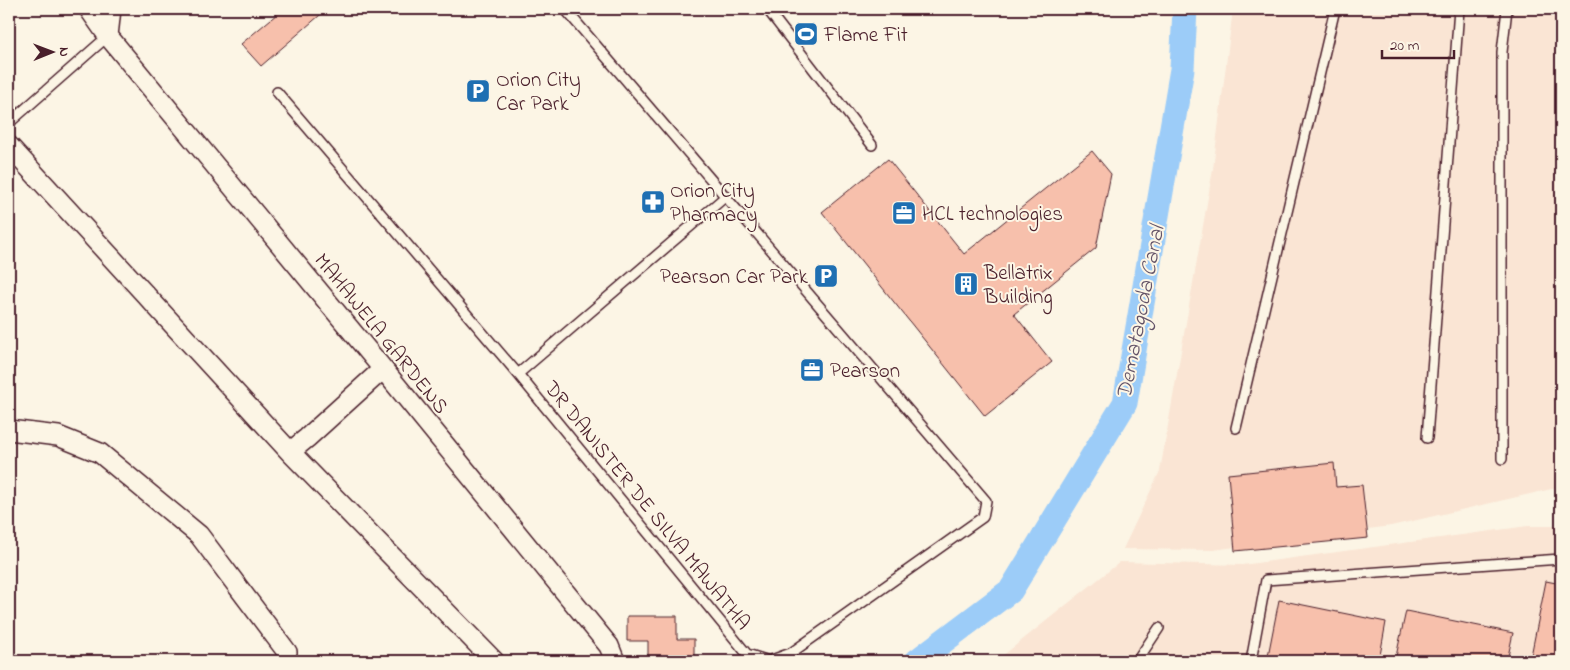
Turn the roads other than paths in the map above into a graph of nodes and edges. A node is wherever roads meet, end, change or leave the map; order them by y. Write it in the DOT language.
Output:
graph roads {
  1 [pos="89,9"];
  2 [pos="111,9"];
  3 [pos="565,9"];
  4 [pos="767,9"];
  5 [pos="1335,9"];
  6 [pos="1459,9"];
  7 [pos="1507,9"];
  8 [pos="108,36"];
  9 [pos="277,92"];
  10 [pos="9,123"];
  11 [pos="872,145"];
  12 [pos="9,146"];
  13 [pos="726,196"];
  14 [pos="383,369"];
  15 [pos="518,374"];
  16 [pos="1236,428"];
  17 [pos="9,430"];
  18 [pos="1427,438"];
  19 [pos="290,452"];
  20 [pos="1502,459"];
  21 [pos="1561,559"];
  22 [pos="1159,628"];
  23 [pos="287,652"];
  24 [pos="494,661"];
  25 [pos="614,661"];
  26 [pos="1137,661"];
  27 [pos="1251,661"];
  1 -- 8 [label="street, MAHAWELA GARDENS"];
  2 -- 8 [label="street"];
  3 -- 13 [label="lane, DR DANISTER DE SILVA MAWATHA"];
  4 -- 11 [label="lane"];
  5 -- 16 [label="lane"];
  6 -- 18 [label="lane"];
  7 -- 20 [label="lane"];
  8 -- 10 [label="lane"];
  8 -- 14 [label="street, MAHAWELA GARDENS"];
  9 -- 15 [label="lane, DR DANISTER DE SILVA MAWATHA"];
  12 -- 19 [label="street"];
  13 -- 15 [label="lane"];
  13 -- 15 [label="lane, DR DANISTER DE SILVA MAWATHA"];
  14 -- 19 [label="street"];
  14 -- 25 [label="street, MAHAWELA GARDENS"];
  17 -- 23 [label="street"];
  19 -- 24 [label="street"];
  21 -- 27 [label="lane"];
  22 -- 26 [label="lane"];
}
